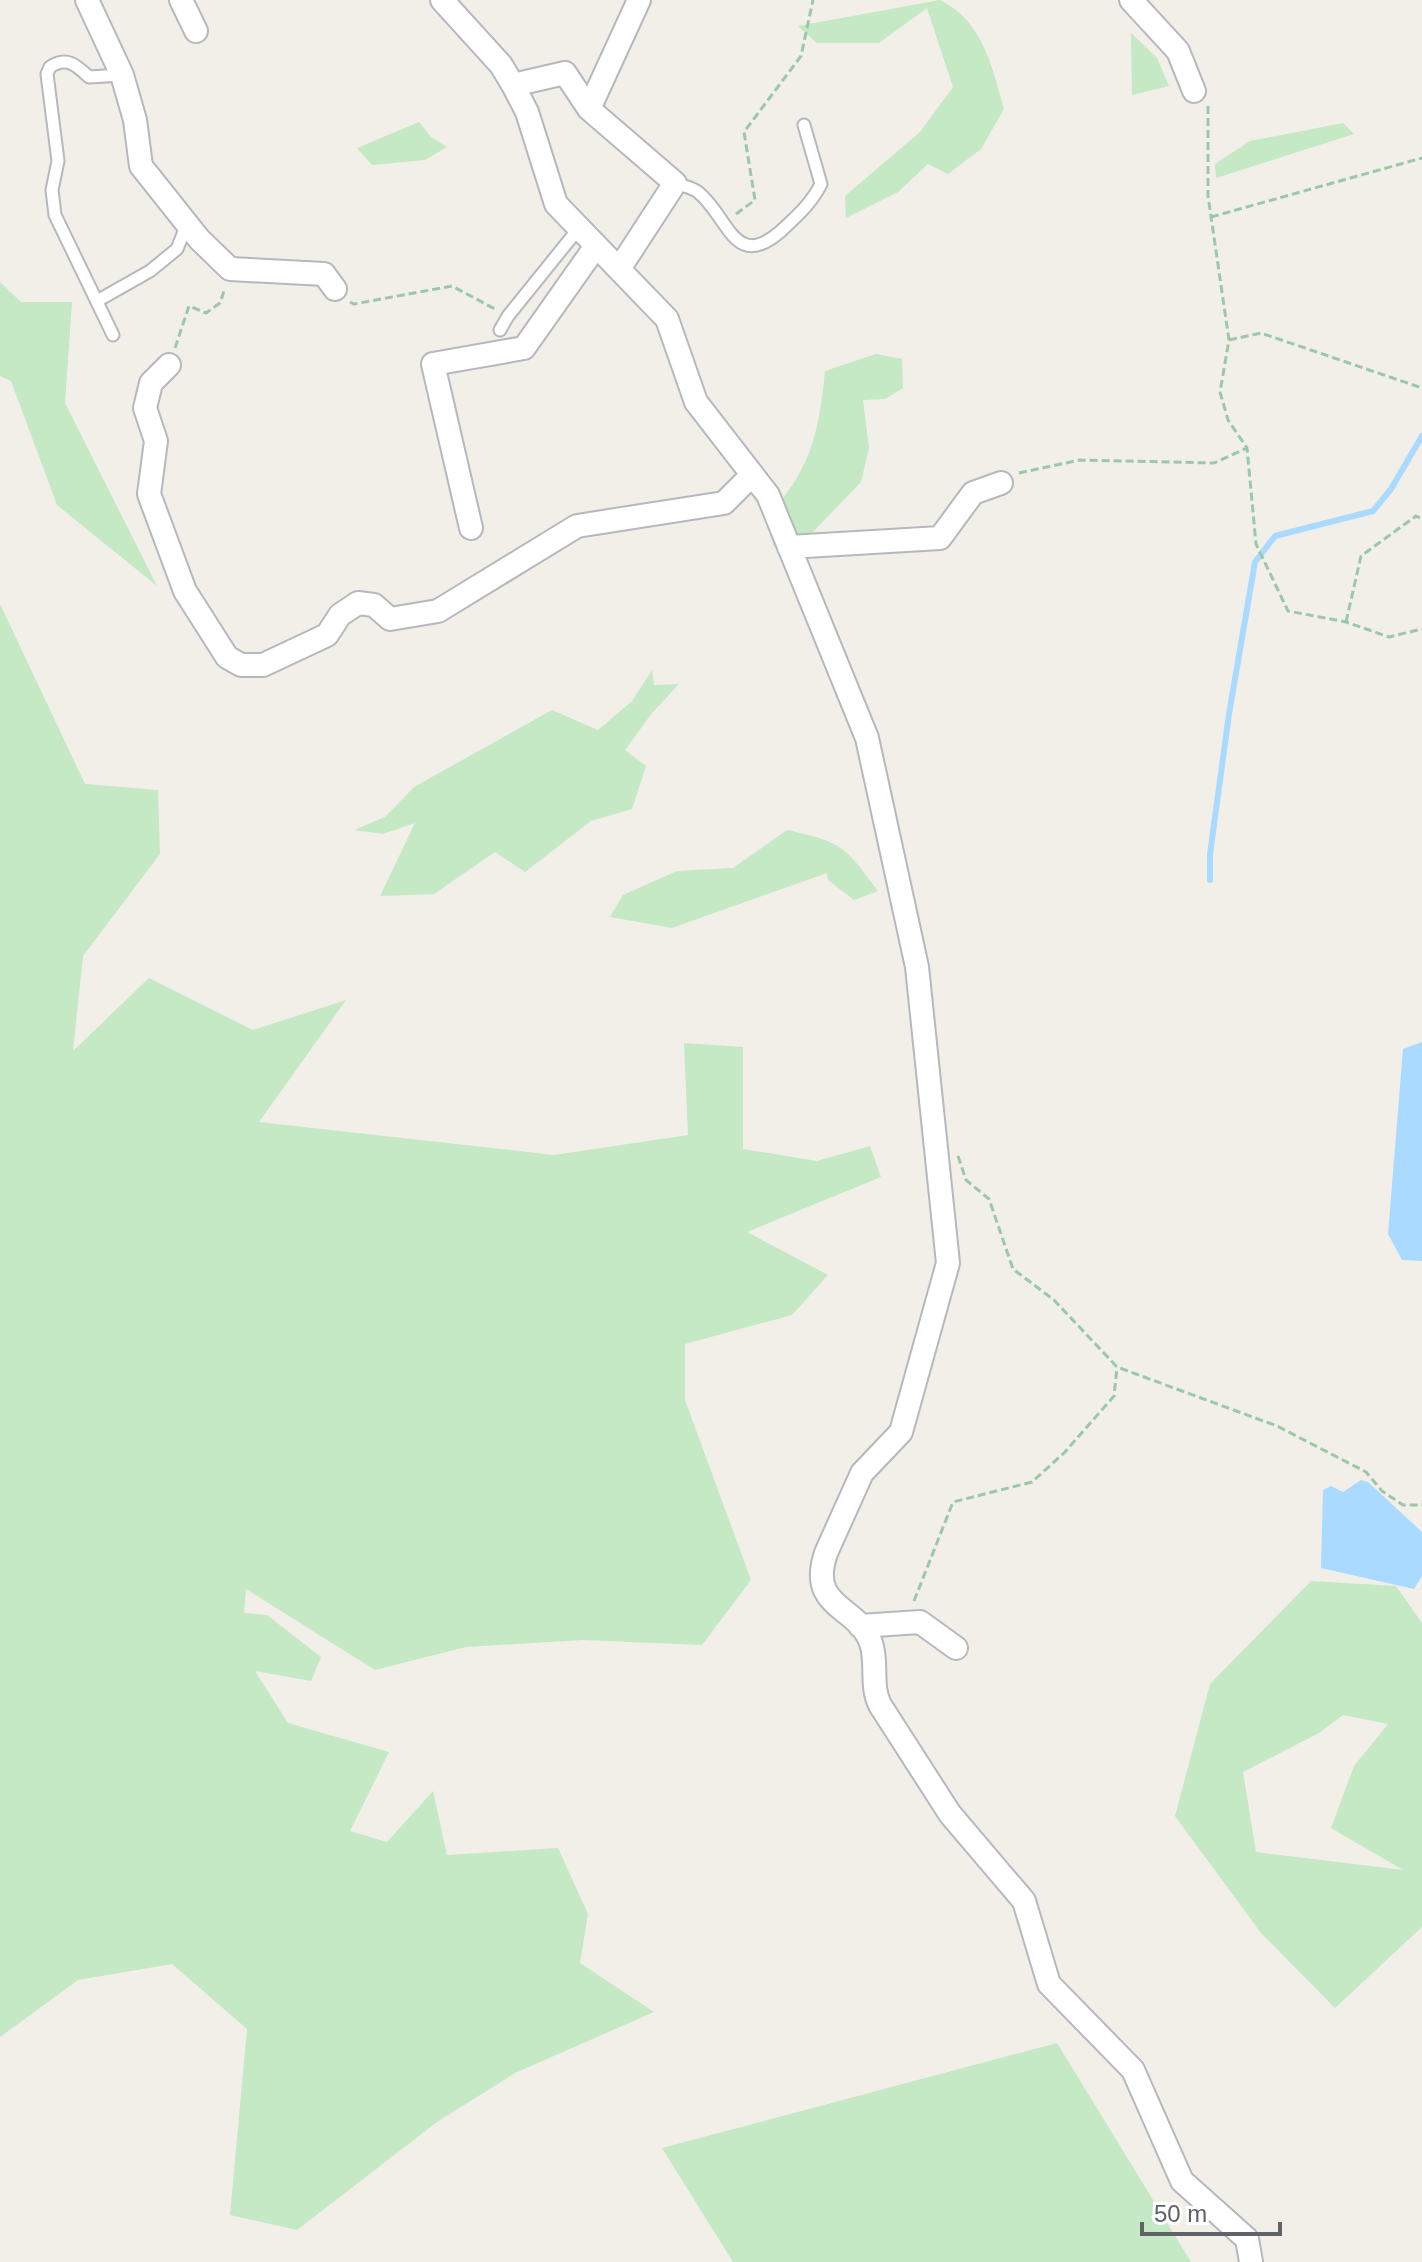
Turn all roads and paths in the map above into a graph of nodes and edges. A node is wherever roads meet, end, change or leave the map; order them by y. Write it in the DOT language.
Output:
graph roads {
  1 [pos="87,0"];
  2 [pos="181,0"];
  3 [pos="442,0"];
  4 [pos="639,0"];
  5 [pos="813,0"];
  6 [pos="1131,0"];
  7 [pos="196,31"];
  8 [pos="122,75"];
  9 [pos="513,85"];
  10 [pos="1194,91"];
  11 [pos="589,109"];
  12 [pos="804,125"];
  13 [pos="1422,158"];
  14 [pos="675,183"];
  15 [pos="1211,217"];
  16 [pos="724,223"];
  17 [pos="187,224"];
  18 [pos="579,228"];
  19 [pos="596,246"];
  20 [pos="230,269"];
  21 [pos="619,269"];
  22 [pos="335,289"];
  23 [pos="97,301"];
  24 [pos="508,316"];
  25 [pos="500,330"];
  26 [pos="113,335"];
  27 [pos="1229,340"];
  28 [pos="169,365"];
  29 [pos="1422,388"];
  30 [pos="1247,448"];
  31 [pos="752,475"];
  32 [pos="1001,483"];
  33 [pos="1422,519"];
  34 [pos="471,528"];
  35 [pos="789,547"];
  36 [pos="1346,622"];
  37 [pos="1422,629"];
  38 [pos="934,1129"];
  39 [pos="1117,1367"];
  40 [pos="1422,1505"];
  41 [pos="905,1623"];
  42 [pos="860,1626"];
  43 [pos="956,1648"];
  44 [pos="1251,2262"];
  1 -- 8 [label="street"];
  2 -- 7 [label="street"];
  3 -- 9 [label="street"];
  4 -- 11 [label="street"];
  5 -- 16 [label="path"];
  6 -- 10 [label="street"];
  8 -- 17 [label="street"];
  8 -- 23 [label="lane"];
  9 -- 11 [label="street"];
  9 -- 18 [label="street"];
  10 -- 15 [label="path"];
  11 -- 14 [label="street"];
  12 -- 16 [label="lane"];
  13 -- 15 [label="path"];
  14 -- 16 [label="lane"];
  14 -- 21 [label="street"];
  15 -- 27 [label="path"];
  17 -- 20 [label="street"];
  17 -- 23 [label="lane"];
  18 -- 19 [label="street"];
  18 -- 24 [label="lane"];
  19 -- 21 [label="street"];
  19 -- 34 [label="street"];
  20 -- 22 [label="street"];
  20 -- 28 [label="path"];
  21 -- 31 [label="street"];
  22 -- 24 [label="path"];
  23 -- 26 [label="lane"];
  24 -- 25 [label="lane"];
  27 -- 29 [label="path"];
  27 -- 30 [label="path"];
  28 -- 31 [label="street"];
  30 -- 32 [label="path"];
  30 -- 36 [label="path"];
  31 -- 35 [label="street"];
  32 -- 35 [label="street"];
  33 -- 36 [label="path"];
  35 -- 38 [label="street"];
  36 -- 37 [label="path"];
  38 -- 39 [label="path"];
  38 -- 42 [label="street"];
  39 -- 40 [label="path"];
  39 -- 41 [label="path"];
  41 -- 42 [label="street"];
  41 -- 43 [label="street"];
  42 -- 44 [label="street"];
}
